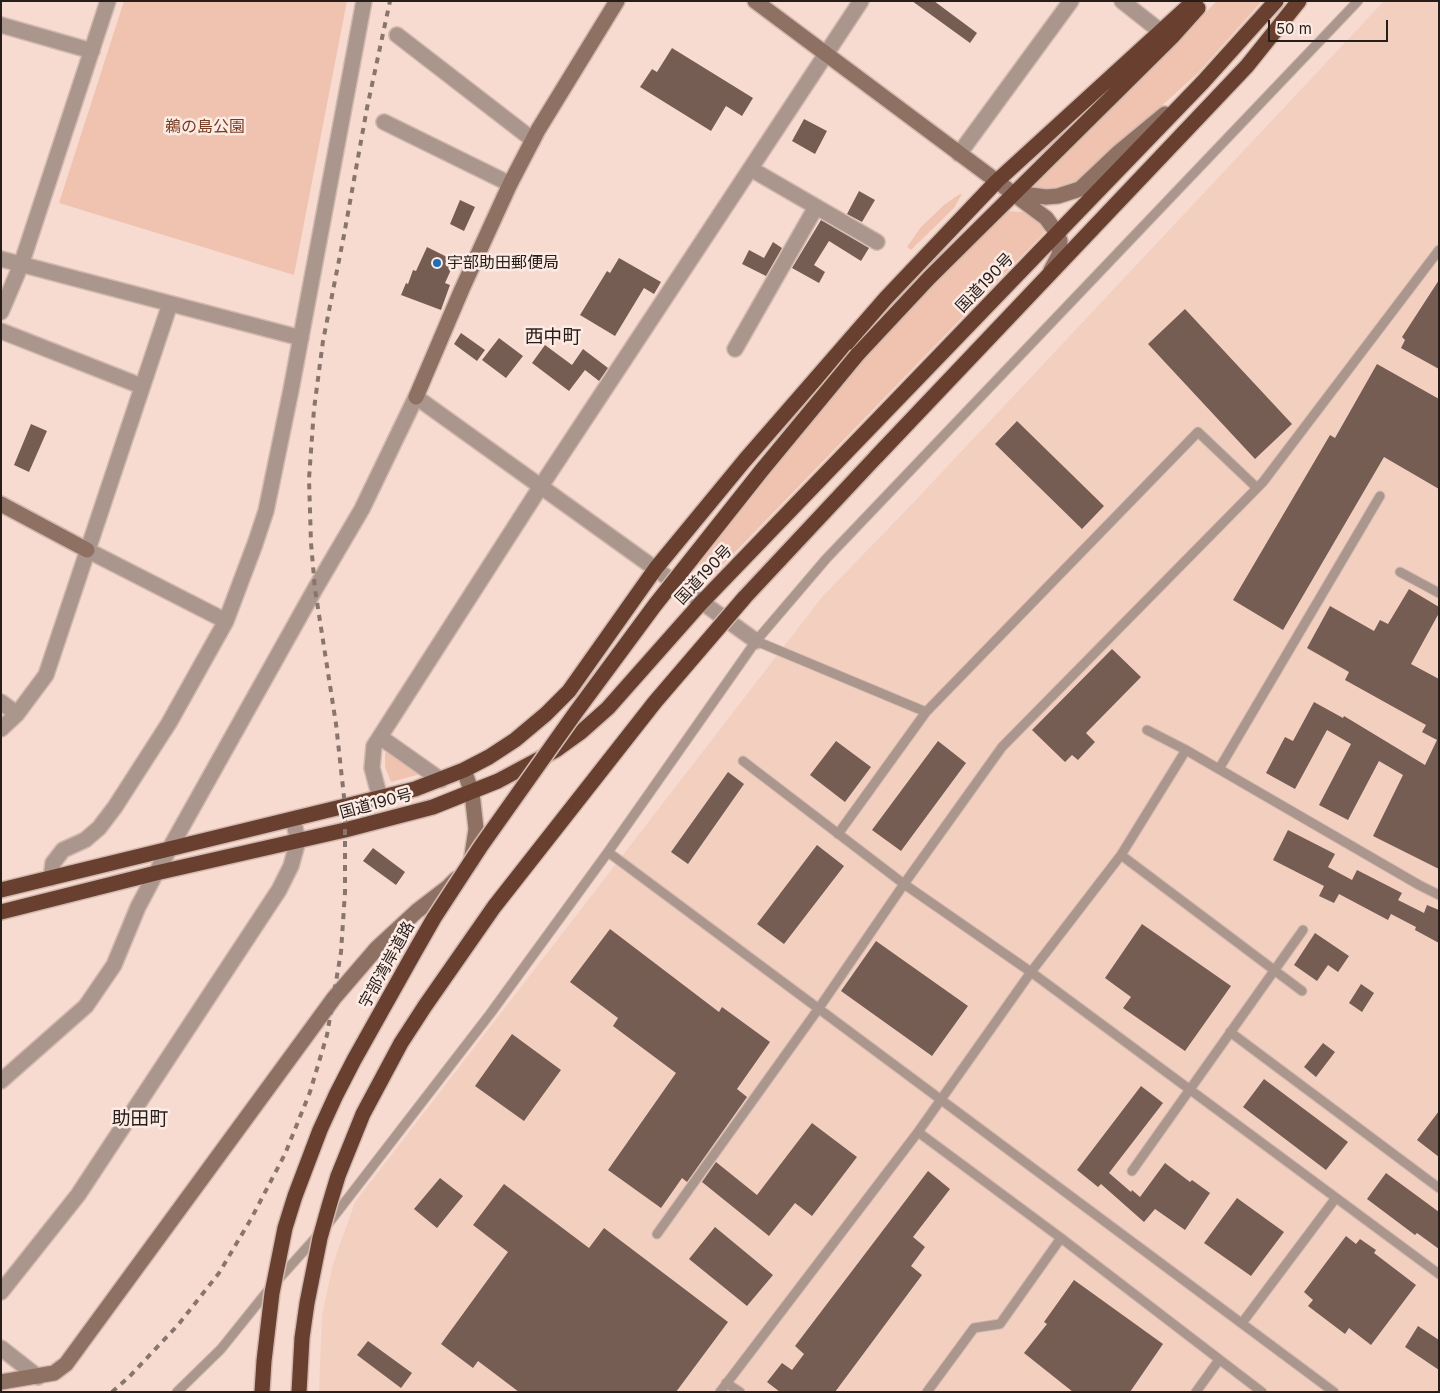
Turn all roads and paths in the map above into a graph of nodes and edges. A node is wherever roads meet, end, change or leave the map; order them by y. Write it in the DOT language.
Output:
graph roads {
  1 [pos="108,1"];
  2 [pos="364,1"];
  3 [pos="617,1"];
  4 [pos="755,1"];
  5 [pos="861,1"];
  6 [pos="1071,1"];
  7 [pos="1122,1"];
  8 [pos="1194,1"];
  9 [pos="1204,1"];
  10 [pos="1276,1"];
  11 [pos="1299,1"];
  12 [pos="1358,1"];
  13 [pos="1,25"];
  14 [pos="1160,31"];
  15 [pos="397,36"];
  16 [pos="92,51"];
  17 [pos="826,54"];
  18 [pos="1203,82"];
  19 [pos="384,122"];
  20 [pos="533,140"];
  21 [pos="959,154"];
  22 [pos="751,169"];
  23 [pos="997,181"];
  24 [pos="510,184"];
  25 [pos="1014,193"];
  26 [pos="816,207"];
  27 [pos="1057,233"];
  28 [pos="877,242"];
  29 [pos="1439,250"];
  30 [pos="1,259"];
  31 [pos="21,264"];
  32 [pos="1049,273"];
  33 [pos="170,304"];
  34 [pos="1,312"];
  35 [pos="1,331"];
  36 [pos="301,338"];
  37 [pos="735,348"];
  38 [pos="141,386"];
  39 [pos="416,397"];
  40 [pos="541,486"];
  41 [pos="1257,488"];
  42 [pos="1380,496"];
  43 [pos="1,504"];
  44 [pos="87,550"];
  45 [pos="656,568"];
  46 [pos="1400,572"];
  47 [pos="1439,593"];
  48 [pos="701,602"];
  49 [pos="226,621"];
  50 [pos="756,641"];
  51 [pos="1,702"];
  52 [pos="926,712"];
  53 [pos="17,714"];
  54 [pos="1,729"];
  55 [pos="1147,730"];
  56 [pos="380,737"];
  57 [pos="1186,750"];
  58 [pos="743,761"];
  59 [pos="1219,769"];
  60 [pos="464,770"];
  61 [pos="442,780"];
  62 [pos="472,793"];
  63 [pos="380,798"];
  64 [pos="293,819"];
  65 [pos="838,834"];
  66 [pos="298,842"];
  67 [pos="170,850"];
  68 [pos="608,852"];
  69 [pos="1121,855"];
  70 [pos="156,873"];
  71 [pos="51,878"];
  72 [pos="904,884"];
  73 [pos="1,890"];
  74 [pos="1439,895"];
  75 [pos="1,912"];
  76 [pos="1303,930"];
  77 [pos="1274,970"];
  78 [pos="1031,972"];
  79 [pos="1302,991"];
  80 [pos="819,1008"];
  81 [pos="1230,1032"];
  82 [pos="1,1081"];
  83 [pos="1189,1089"];
  84 [pos="941,1100"];
  85 [pos="918,1132"];
  86 [pos="1132,1171"];
  87 [pos="1439,1188"];
  88 [pos="1335,1199"];
  89 [pos="657,1234"];
  90 [pos="1061,1238"];
  91 [pos="1439,1274"];
  92 [pos="1,1292"];
  93 [pos="1242,1323"];
  94 [pos="1,1348"];
  95 [pos="1219,1360"];
  96 [pos="38,1377"];
  97 [pos="1,1382"];
  98 [pos="726,1383"];
  99 [pos="177,1392"];
  100 [pos="262,1392"];
  101 [pos="299,1392"];
  102 [pos="720,1392"];
  103 [pos="740,1392"];
  104 [pos="927,1392"];
  105 [pos="1196,1392"];
  106 [pos="1262,1392"];
  107 [pos="1334,1392"];
  1 -- 16 [label="street"];
  2 -- 36 [label="street"];
  3 -- 20 [label="street"];
  4 -- 17 [label="street"];
  5 -- 17 [label="street"];
  6 -- 21 [label="street"];
  7 -- 14 [label="street"];
  8 -- 14 [label="highway, 国道190号"];
  9 -- 25 [label="highway, 宇部湾岸道路"];
  10 -- 18 [label="highway, 国道190号"];
  11 -- 32 [label="highway"];
  12 -- 50 [label="lane"];
  13 -- 16 [label="street"];
  14 -- 23 [label="highway, 国道190号"];
  15 -- 20 [label="street"];
  16 -- 31 [label="street"];
  17 -- 21 [label="street"];
  17 -- 22 [label="street"];
  18 -- 25 [label="street"];
  18 -- 27 [label="highway, 国道190号"];
  19 -- 24 [label="street"];
  20 -- 24 [label="street"];
  21 -- 23 [label="street"];
  22 -- 26 [label="street"];
  22 -- 40 [label="street"];
  23 -- 25 [label="street"];
  23 -- 45 [label="highway, 国道190号"];
  24 -- 39 [label="street"];
  25 -- 27 [label="street"];
  25 -- 100 [label="highway, 宇部湾岸道路, bridge"];
  26 -- 28 [label="street"];
  26 -- 37 [label="street"];
  27 -- 32 [label="street"];
  27 -- 48 [label="highway, 国道190号"];
  29 -- 41 [label="lane"];
  30 -- 31 [label="street"];
  31 -- 33 [label="street"];
  31 -- 34 [label="street"];
  32 -- 101 [label="highway, bridge"];
  33 -- 36 [label="street"];
  33 -- 38 [label="street"];
  35 -- 38 [label="street"];
  36 -- 49 [label="street"];
  38 -- 44 [label="street"];
  39 -- 40 [label="street"];
  39 -- 67 [label="street"];
  40 -- 45 [label="street"];
  40 -- 56 [label="street"];
  41 -- 52 [label="lane"];
  41 -- 72 [label="lane"];
  42 -- 59 [label="lane"];
  43 -- 44 [label="street"];
  44 -- 49 [label="street"];
  44 -- 53 [label="street"];
  45 -- 48 [label="street"];
  45 -- 60 [label="highway, 国道190号"];
  46 -- 47 [label="lane"];
  48 -- 50 [label="street"];
  48 -- 62 [label="highway, 国道190号"];
  49 -- 71 [label="street"];
  50 -- 52 [label="lane"];
  50 -- 68 [label="lane"];
  51 -- 53 [label="street"];
  52 -- 65 [label="lane"];
  53 -- 54 [label="street"];
  55 -- 57 [label="lane"];
  56 -- 61 [label="street"];
  56 -- 63 [label="street"];
  57 -- 59 [label="lane"];
  57 -- 69 [label="lane"];
  58 -- 65 [label="lane"];
  59 -- 74 [label="lane"];
  60 -- 61 [label="highway, 国道190号"];
  60 -- 62 [label="street"];
  61 -- 63 [label="highway, 国道190号"];
  62 -- 66 [label="highway, 国道190号"];
  62 -- 96 [label="street"];
  63 -- 64 [label="highway, 国道190号"];
  64 -- 66 [label="street"];
  64 -- 67 [label="highway, 国道190号"];
  65 -- 72 [label="lane"];
  66 -- 70 [label="highway, 国道190号"];
  66 -- 92 [label="street"];
  67 -- 70 [label="street"];
  67 -- 71 [label="highway, 国道190号"];
  68 -- 80 [label="lane"];
  68 -- 99 [label="lane"];
  69 -- 77 [label="lane"];
  69 -- 78 [label="lane"];
  70 -- 75 [label="highway, 国道190号"];
  70 -- 82 [label="street"];
  71 -- 73 [label="highway, 国道190号"];
  72 -- 78 [label="lane"];
  72 -- 80 [label="lane"];
  76 -- 77 [label="lane"];
  77 -- 79 [label="lane"];
  77 -- 81 [label="lane"];
  78 -- 83 [label="lane"];
  78 -- 84 [label="lane"];
  80 -- 84 [label="lane"];
  80 -- 89 [label="lane"];
  81 -- 83 [label="lane"];
  81 -- 87 [label="lane"];
  83 -- 86 [label="lane"];
  83 -- 88 [label="lane"];
  84 -- 85 [label="lane"];
  84 -- 93 [label="lane"];
  85 -- 90 [label="lane"];
  85 -- 98 [label="lane"];
  88 -- 91 [label="lane"];
  88 -- 93 [label="lane"];
  90 -- 95 [label="lane"];
  90 -- 104 [label="lane"];
  93 -- 107 [label="lane"];
  94 -- 96 [label="street"];
  95 -- 105 [label="lane"];
  95 -- 106 [label="lane"];
  96 -- 97 [label="street"];
  98 -- 102 [label="lane"];
  98 -- 103 [label="lane"];
}
